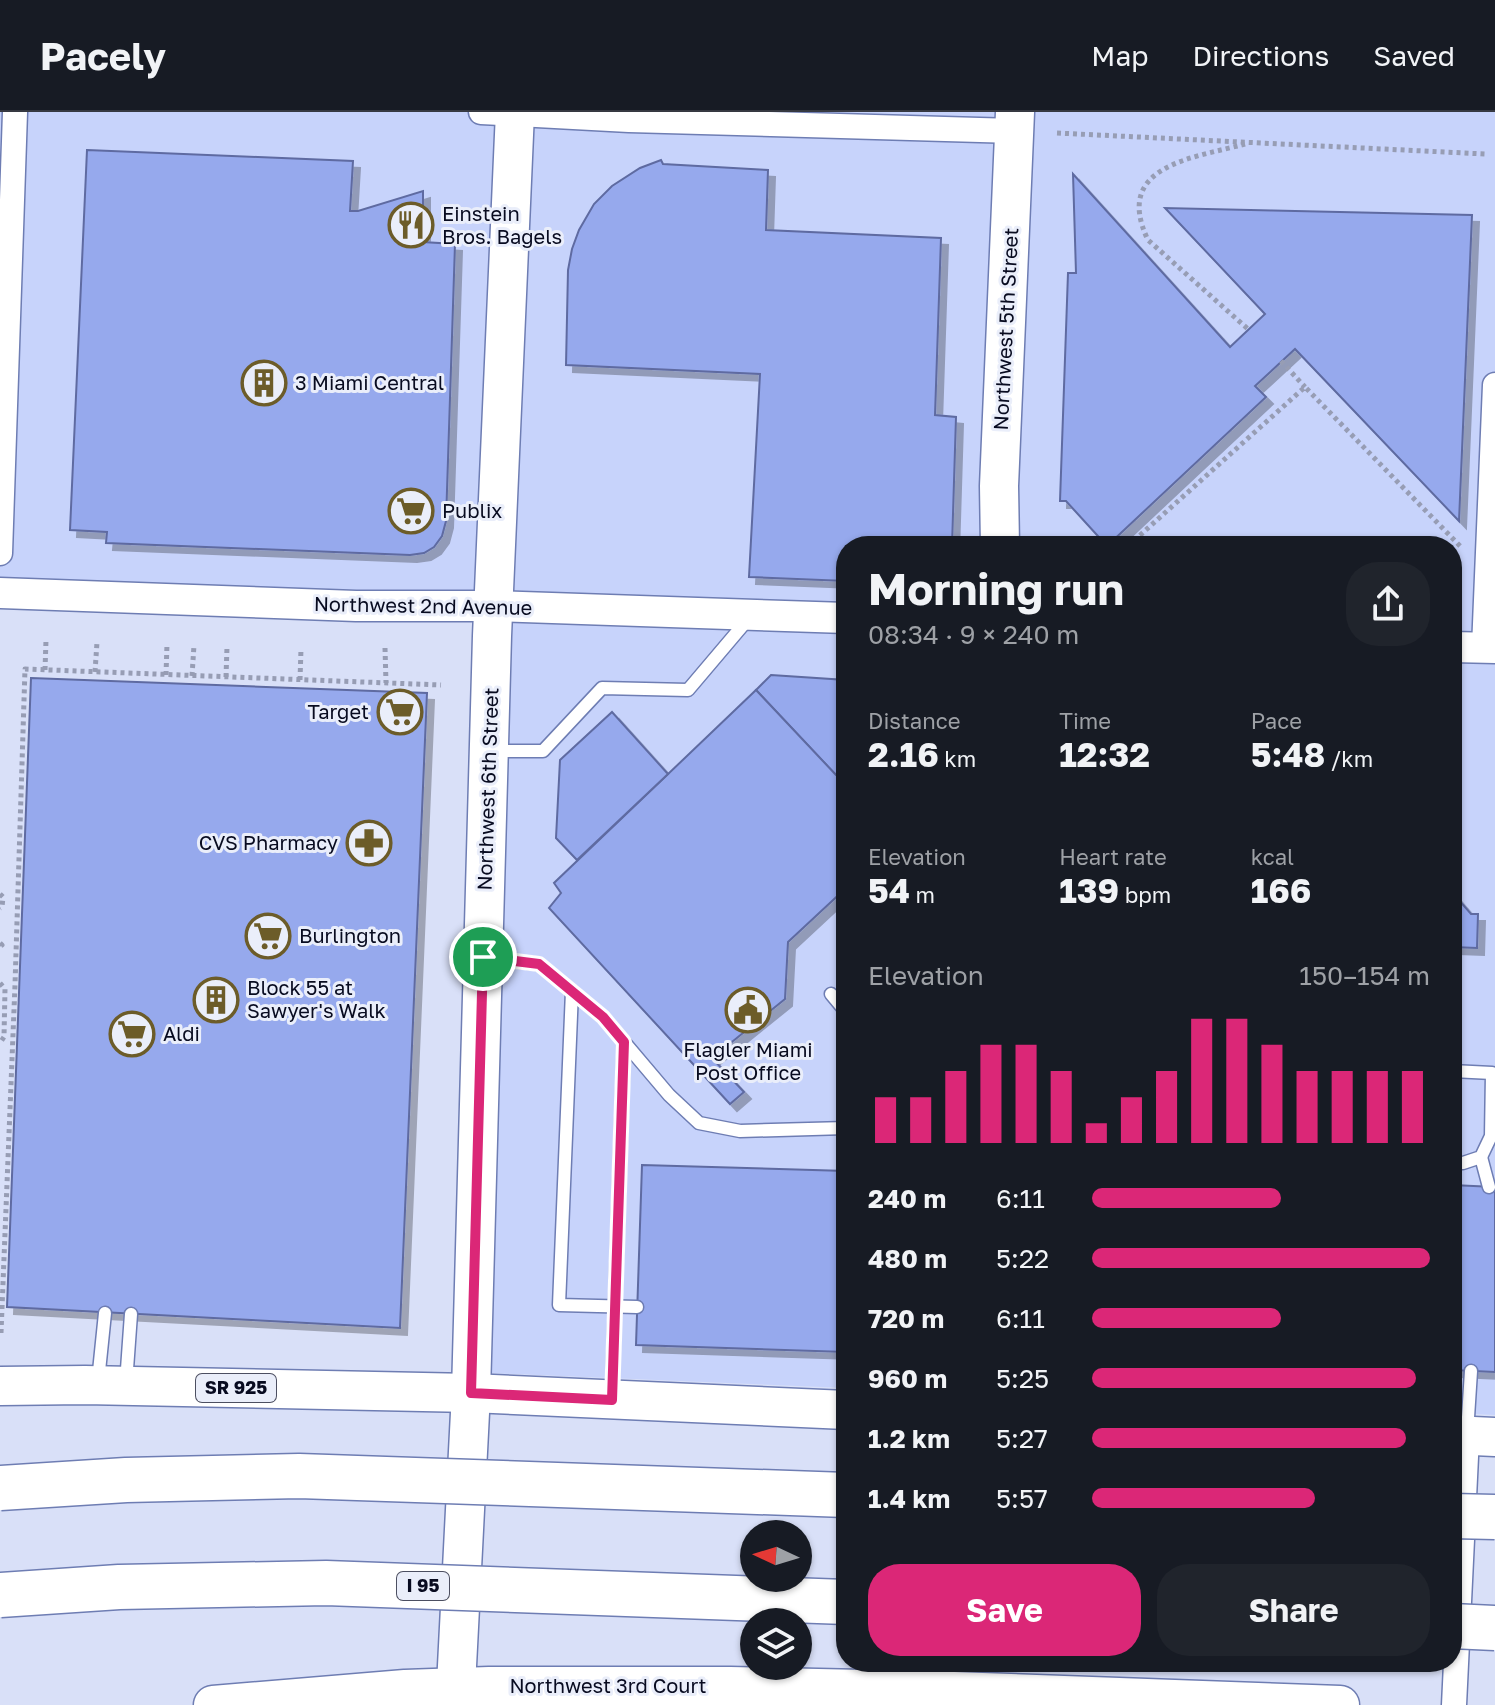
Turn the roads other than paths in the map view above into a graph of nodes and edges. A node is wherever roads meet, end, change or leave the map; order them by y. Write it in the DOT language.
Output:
graph roads {
  1 [pos="15,112"];
  2 [pos="503,113"];
  3 [pos="629,116"];
  4 [pos="1015,122"];
  5 [pos="1495,385"];
  6 [pos="1000,536"];
  7 [pos="0,553"];
  8 [pos="0,593"];
  9 [pos="493,606"];
  10 [pos="751,615"];
  11 [pos="836,618"];
  12 [pos="1462,647"];
  13 [pos="1490,648"];
  14 [pos="489,751"];
  15 [pos="483,957"];
  16 [pos="572,991"];
  17 [pos="831,994"];
  18 [pos="836,1000"];
  19 [pos="624,1042"];
  20 [pos="1493,1070"];
  21 [pos="1462,1071"];
  22 [pos="836,1128"];
  23 [pos="1481,1157"];
  24 [pos="1462,1163"];
  25 [pos="1489,1187"];
  26 [pos="637,1307"];
  27 [pos="615,1308"];
  28 [pos="105,1313"];
  29 [pos="131,1314"];
  30 [pos="1471,1371"];
  31 [pos="0,1386"];
  32 [pos="112,1386"];
  33 [pos="471,1393"];
  34 [pos="612,1400"];
  35 [pos="836,1410"];
  36 [pos="1471,1436"];
  37 [pos="0,1488"];
  38 [pos="836,1495"];
  39 [pos="1462,1516"];
  40 [pos="1495,1517"];
  41 [pos="1462,1578"];
  42 [pos="0,1595"];
  43 [pos="836,1602"];
  44 [pos="1462,1626"];
  45 [pos="1495,1628"];
  46 [pos="1456,1672"];
  47 [pos="955,1686"];
  48 [pos="455,1696"];
  49 [pos="1159,1701"];
  50 [pos="213,1705"];
  51 [pos="1340,1705"];
  52 [pos="1454,1705"];
  1 -- 7 [label="street"];
  2 -- 3 [label="street"];
  2 -- 9 [label="main road, Northwest 6th Street"];
  3 -- 4 [label="street"];
  4 -- 6 [label="main road, Northwest 5th Street"];
  5 -- 13 [label="street"];
  8 -- 9 [label="street, Northwest 2nd Avenue"];
  9 -- 10 [label="street, Northwest 2nd Avenue"];
  9 -- 14 [label="main road, Northwest 6th Street"];
  10 -- 11 [label="street, Northwest 2nd Avenue"];
  10 -- 14 [label="lane"];
  12 -- 13 [label="street"];
  14 -- 15 [label="main road, Northwest 6th Street"];
  15 -- 16 [label="lane"];
  15 -- 33 [label="main road, Northwest 6th Street"];
  16 -- 19 [label="lane"];
  16 -- 27 [label="lane"];
  17 -- 18 [label="lane"];
  19 -- 22 [label="lane"];
  19 -- 27 [label="lane"];
  20 -- 21 [label="lane"];
  20 -- 23 [label="lane"];
  23 -- 24 [label="lane"];
  23 -- 25 [label="lane"];
  26 -- 27 [label="lane"];
  27 -- 34 [label="lane"];
  28 -- 32 [label="lane"];
  29 -- 32 [label="lane"];
  30 -- 36 [label="lane"];
  31 -- 32 [label="main road, SR 925"];
  32 -- 33 [label="main road, SR 925"];
  33 -- 34 [label="main road, SR 925"];
  33 -- 48 [label="main road, Northwest 6th Street"];
  34 -- 35 [label="main road, SR 925"];
  36 -- 41 [label="street"];
  37 -- 38 [label="highway, bridge"];
  39 -- 40 [label="highway, bridge"];
  42 -- 43 [label="highway, I 95, bridge"];
  44 -- 45 [label="highway, bridge"];
  46 -- 52 [label="street"];
  47 -- 48 [label="main road, Northwest 3rd Court"];
  47 -- 49 [label="main road, Northwest 3rd Court"];
  48 -- 50 [label="main road, Northwest 3rd Court"];
  49 -- 51 [label="main road, Northwest 3rd Court"];
}
